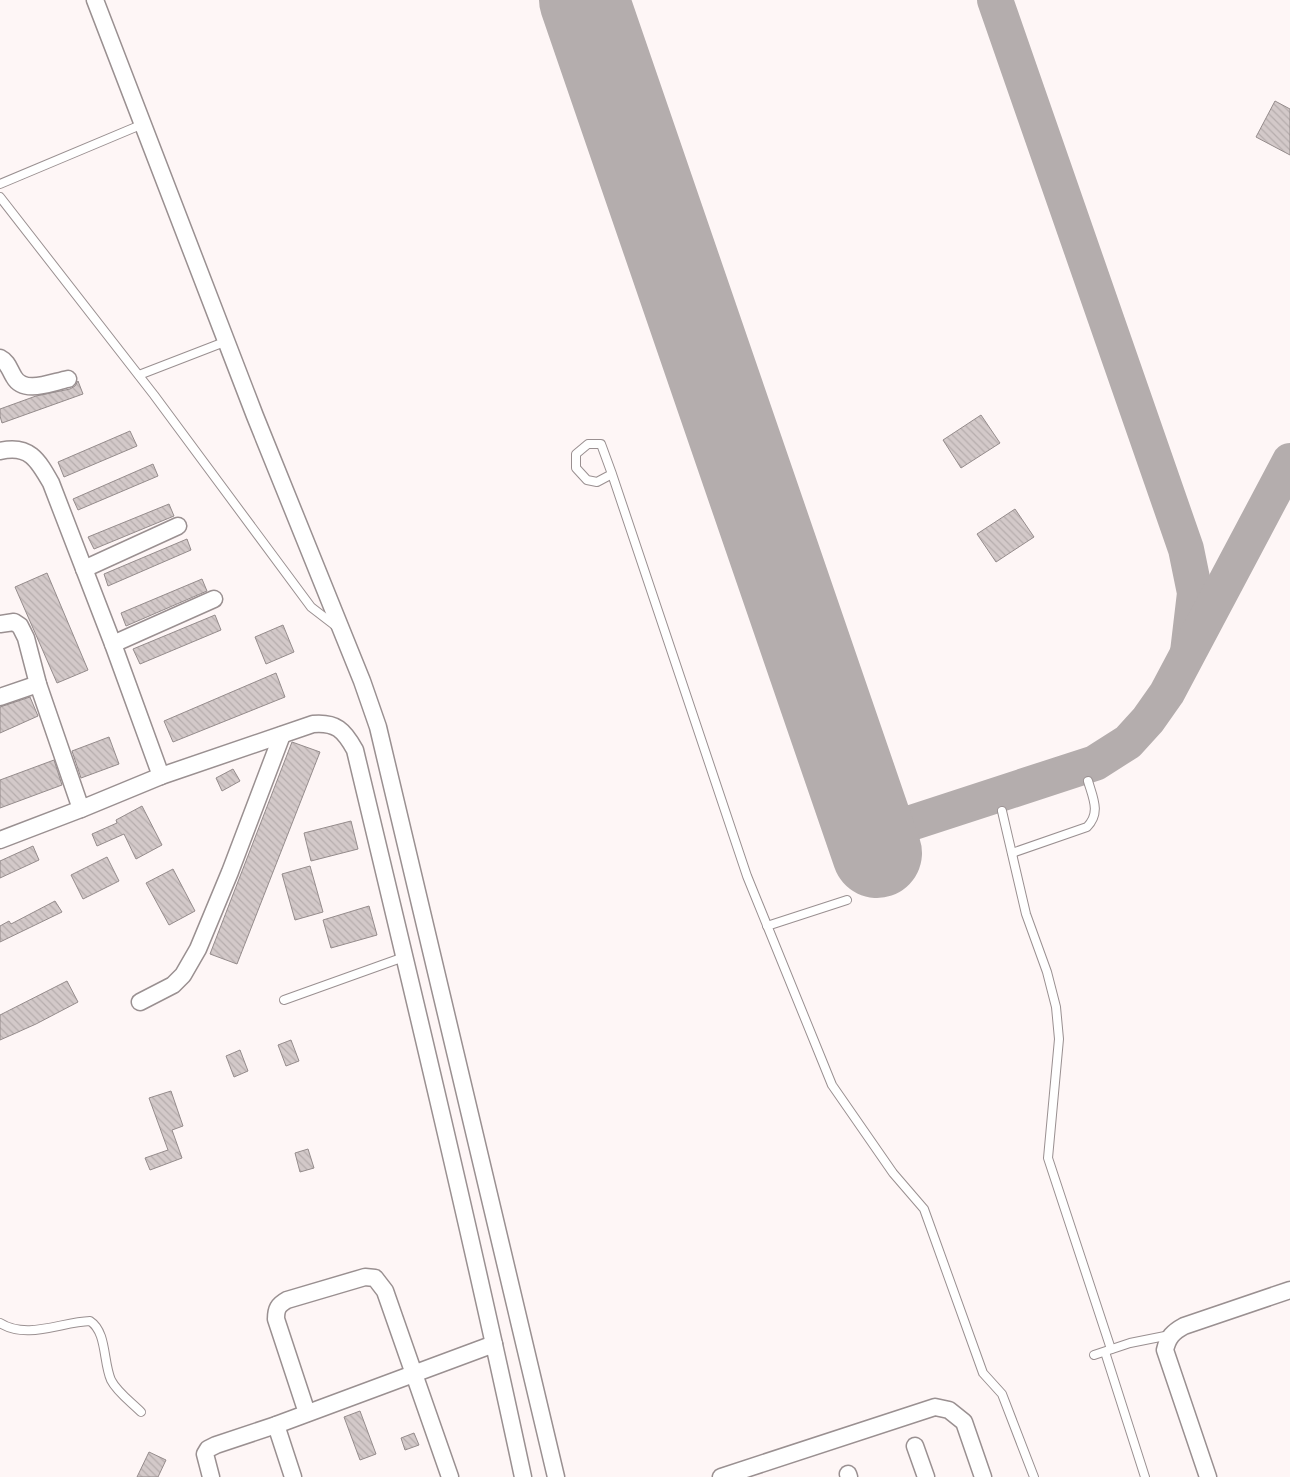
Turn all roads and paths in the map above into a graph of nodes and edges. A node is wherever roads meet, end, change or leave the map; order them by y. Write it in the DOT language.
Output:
graph roads {
  1 [pos="95,0"];
  2 [pos="143,124"];
  3 [pos="0,184"];
  4 [pos="0,197"];
  5 [pos="227,341"];
  6 [pos="0,358"];
  7 [pos="139,375"];
  8 [pos="68,378"];
  9 [pos="0,451"];
  10 [pos="612,474"];
  11 [pos="178,526"];
  12 [pos="84,569"];
  13 [pos="214,599"];
  14 [pos="0,624"];
  15 [pos="342,631"];
  16 [pos="113,644"];
  17 [pos="38,684"];
  18 [pos="0,697"];
  19 [pos="282,735"];
  20 [pos="161,776"];
  21 [pos="1088,781"];
  22 [pos="80,809"];
  23 [pos="1002,812"];
  24 [pos="0,840"];
  25 [pos="1012,853"];
  26 [pos="847,900"];
  27 [pos="766,926"];
  28 [pos="404,957"];
  29 [pos="284,1000"];
  30 [pos="140,1002"];
  31 [pos="1290,1290"];
  32 [pos="0,1323"];
  33 [pos="1170,1335"];
  34 [pos="494,1344"];
  35 [pos="1108,1350"];
  36 [pos="1094,1355"];
  37 [pos="414,1373"];
  38 [pos="141,1412"];
  39 [pos="307,1413"];
  40 [pos="276,1424"];
  41 [pos="915,1446"];
  42 [pos="211,1477"];
  43 [pos="294,1477"];
  44 [pos="450,1477"];
  45 [pos="523,1477"];
  46 [pos="556,1477"];
  47 [pos="721,1477"];
  48 [pos="926,1477"];
  49 [pos="983,1477"];
  50 [pos="1034,1477"];
  51 [pos="1144,1477"];
  52 [pos="1208,1477"];
  1 -- 2 [label="street"];
  2 -- 3 [label="lane"];
  2 -- 5 [label="street"];
  4 -- 7 [label="lane"];
  5 -- 7 [label="lane"];
  5 -- 15 [label="street"];
  6 -- 8 [label="street"];
  7 -- 15 [label="lane"];
  9 -- 12 [label="street"];
  10 -- 10 [label="lane"];
  10 -- 27 [label="lane"];
  11 -- 12 [label="street"];
  12 -- 16 [label="street"];
  13 -- 16 [label="street"];
  14 -- 17 [label="street"];
  15 -- 46 [label="street"];
  16 -- 20 [label="street"];
  17 -- 18 [label="street"];
  17 -- 22 [label="street"];
  19 -- 20 [label="street"];
  19 -- 28 [label="street"];
  19 -- 30 [label="street"];
  20 -- 22 [label="street"];
  21 -- 25 [label="lane"];
  22 -- 24 [label="street"];
  23 -- 25 [label="lane"];
  25 -- 35 [label="lane"];
  26 -- 27 [label="lane"];
  27 -- 50 [label="lane"];
  28 -- 29 [label="lane"];
  28 -- 34 [label="street"];
  31 -- 33 [label="street"];
  32 -- 38 [label="lane"];
  33 -- 35 [label="lane"];
  33 -- 52 [label="street"];
  34 -- 37 [label="street"];
  34 -- 45 [label="street"];
  35 -- 36 [label="lane"];
  35 -- 51 [label="lane"];
  37 -- 39 [label="street"];
  37 -- 39 [label="street"];
  37 -- 44 [label="street"];
  39 -- 40 [label="street"];
  40 -- 42 [label="street"];
  40 -- 43 [label="street"];
  41 -- 48 [label="street"];
  47 -- 49 [label="street"];
}
